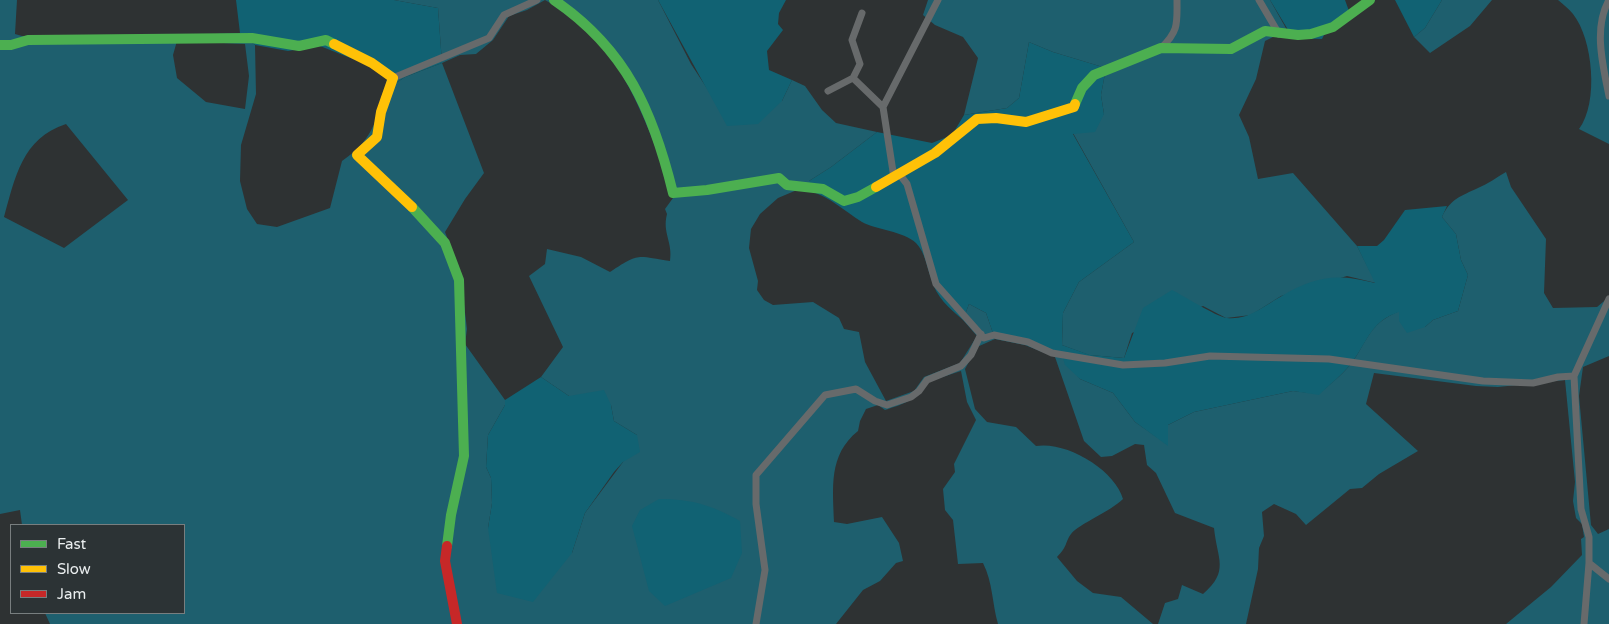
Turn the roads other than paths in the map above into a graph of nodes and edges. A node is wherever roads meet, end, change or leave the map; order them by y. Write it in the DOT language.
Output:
graph roads {
  1 [pos="537,0"];
  2 [pos="554,0"];
  3 [pos="938,0"];
  4 [pos="1177,0"];
  5 [pos="1259,0"];
  6 [pos="1370,0"];
  7 [pos="1609,0"];
  8 [pos="862,13"];
  9 [pos="1279,34"];
  10 [pos="0,45"];
  11 [pos="1162,48"];
  12 [pos="393,78"];
  13 [pos="853,78"];
  14 [pos="828,92"];
  15 [pos="1609,96"];
  16 [pos="883,107"];
  17 [pos="897,176"];
  18 [pos="1609,299"];
  19 [pos="980,334"];
  20 [pos="1574,376"];
  21 [pos="1590,563"];
  22 [pos="1609,579"];
  23 [pos="457,624"];
  24 [pos="756,624"];
  25 [pos="1584,624"];
  1 -- 12 [label="street"];
  2 -- 17 [label="street"];
  3 -- 16 [label="street"];
  4 -- 11 [label="street"];
  5 -- 9 [label="street"];
  6 -- 9 [label="street"];
  7 -- 15 [label="street"];
  8 -- 13 [label="street"];
  9 -- 11 [label="street"];
  10 -- 12 [label="street"];
  11 -- 17 [label="street"];
  12 -- 23 [label="street"];
  13 -- 14 [label="street"];
  13 -- 16 [label="street"];
  16 -- 17 [label="street"];
  17 -- 19 [label="street"];
  18 -- 20 [label="street"];
  19 -- 20 [label="street"];
  19 -- 24 [label="street"];
  20 -- 21 [label="street"];
  21 -- 22 [label="street"];
  21 -- 25 [label="street"];
}
